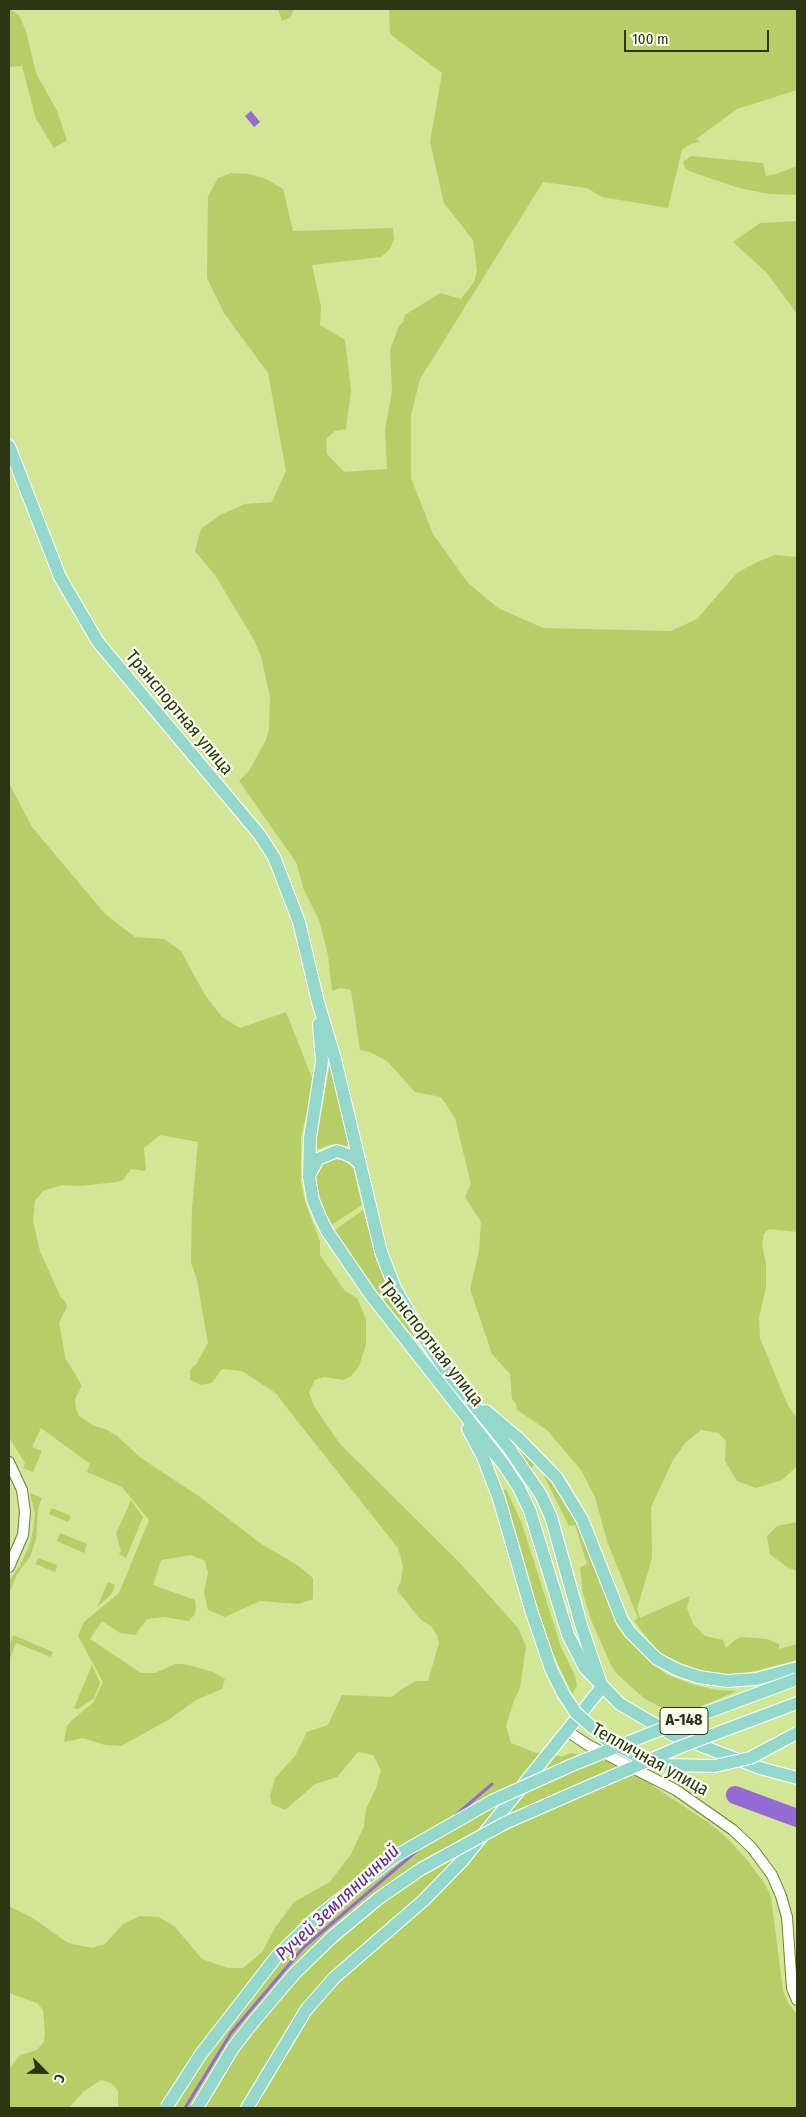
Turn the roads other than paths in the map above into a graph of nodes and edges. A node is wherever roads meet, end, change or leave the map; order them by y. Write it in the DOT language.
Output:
graph roads {
  1 [pos="9,446"];
  2 [pos="318,1002"];
  3 [pos="360,1164"];
  4 [pos="309,1177"];
  5 [pos="467,1395"];
  6 [pos="456,1404"];
  7 [pos="9,1462"];
  8 [pos="9,1567"];
  9 [pos="797,1668"];
  10 [pos="797,1679"];
  11 [pos="602,1687"];
  12 [pos="797,1703"];
  13 [pos="567,1731"];
  14 [pos="797,1733"];
  15 [pos="797,1778"];
  16 [pos="797,2000"];
  17 [pos="166,2108"];
  18 [pos="197,2108"];
  19 [pos="247,2108"];
  1 -- 2 [label="main road, Транспортная улица"];
  2 -- 3 [label="main road, Транспортная улица"];
  2 -- 4 [label="main road, Транспортная улица"];
  3 -- 4 [label="main road"];
  3 -- 5 [label="main road, Транспортная улица"];
  4 -- 6 [label="main road, Транспортная улица"];
  5 -- 9 [label="main road"];
  5 -- 11 [label="main road, Транспортная улица"];
  6 -- 11 [label="main road, Транспортная улица"];
  6 -- 14 [label="main road, bridge"];
  7 -- 8 [label="street"];
  10 -- 17 [label="main road, А-148, bridge"];
  11 -- 13 [label="main road"];
  11 -- 15 [label="main road, Транспортная улица"];
  12 -- 18 [label="main road, А-148, bridge"];
  13 -- 16 [label="street, Тепличная улица"];
  13 -- 19 [label="main road"];
}
